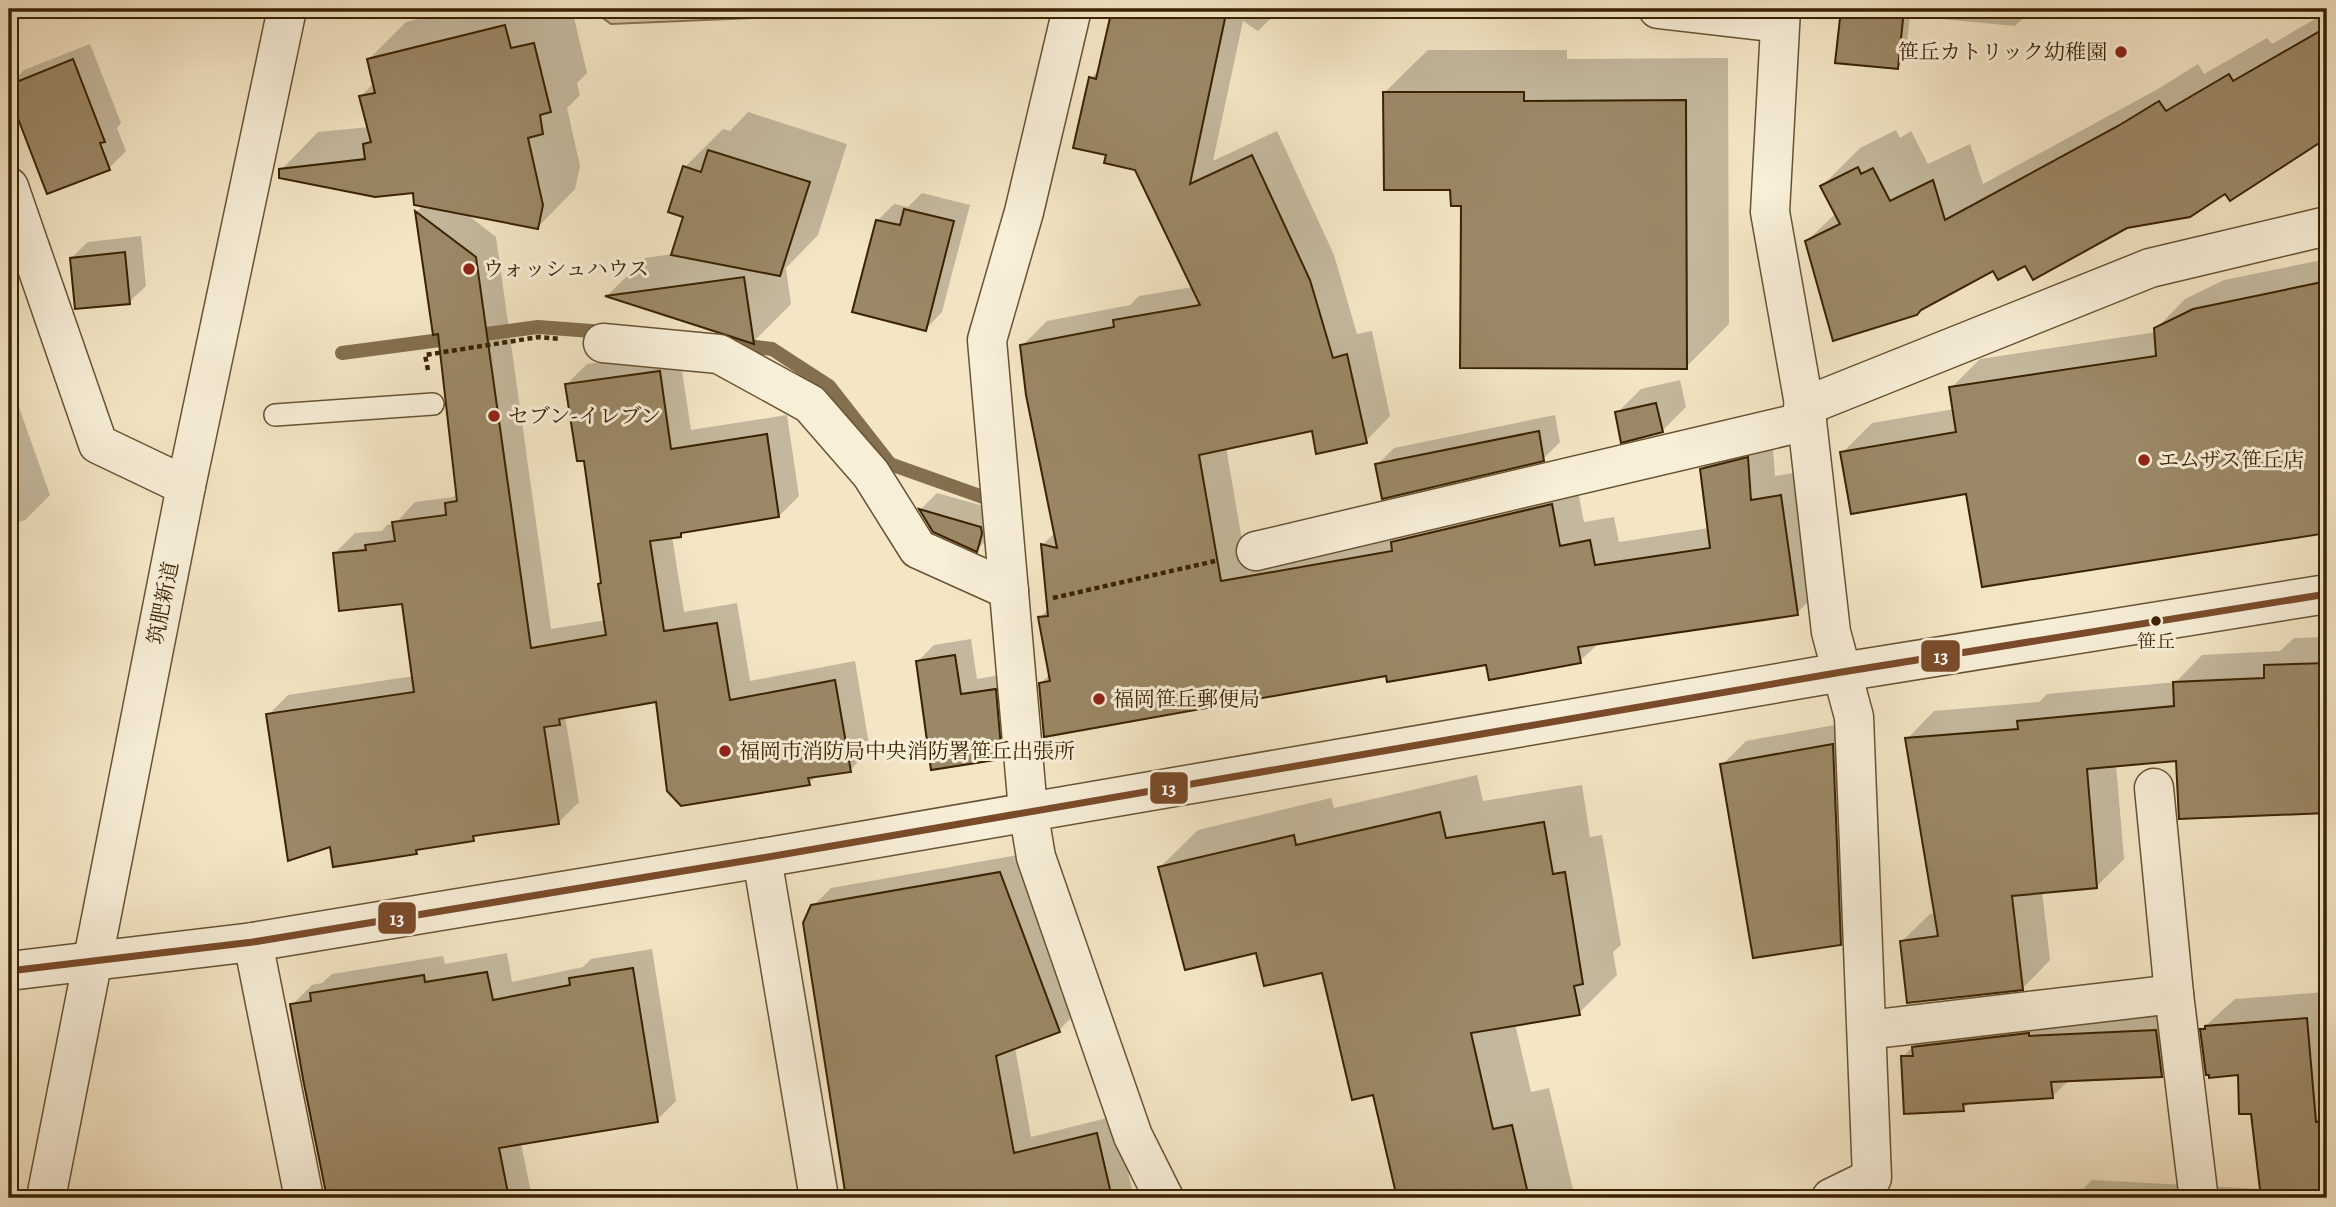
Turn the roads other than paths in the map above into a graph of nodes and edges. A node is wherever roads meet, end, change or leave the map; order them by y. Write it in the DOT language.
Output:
graph roads {
  1 [pos="287,9"];
  2 [pos="1072,9"];
  3 [pos="1658,9"];
  4 [pos="1780,16"];
  5 [pos="9,187"];
  6 [pos="2327,226"];
  7 [pos="603,344"];
  8 [pos="433,404"];
  9 [pos="1805,414"];
  10 [pos="275,415"];
  11 [pos="186,486"];
  12 [pos="1256,551"];
  13 [pos="2327,594"];
  14 [pos="1010,599"];
  15 [pos="1842,672"];
  16 [pos="2154,788"];
  17 [pos="1028,810"];
  18 [pos="762,858"];
  19 [pos="253,942"];
  20 [pos="94,961"];
  21 [pos="9,971"];
  22 [pos="2174,994"];
  23 [pos="1867,1030"];
  24 [pos="2198,1192"];
  25 [pos="46,1198"];
  26 [pos="304,1198"];
  27 [pos="819,1198"];
  28 [pos="1164,1198"];
  29 [pos="1831,1198"];
  1 -- 11 [label="street, 筑肥新道"];
  2 -- 14 [label="street"];
  3 -- 4 [label="street"];
  4 -- 9 [label="street"];
  5 -- 11 [label="street"];
  6 -- 9 [label="street"];
  7 -- 14 [label="street"];
  8 -- 10 [label="lane"];
  9 -- 12 [label="street"];
  9 -- 15 [label="street"];
  11 -- 20 [label="street, 筑肥新道"];
  13 -- 15 [label="street"];
  14 -- 17 [label="street"];
  15 -- 17 [label="street"];
  15 -- 23 [label="street"];
  16 -- 22 [label="street"];
  17 -- 18 [label="street"];
  17 -- 28 [label="street"];
  18 -- 19 [label="street"];
  18 -- 27 [label="street"];
  19 -- 20 [label="street"];
  19 -- 26 [label="street"];
  20 -- 21 [label="street"];
  20 -- 25 [label="street, 筑肥新道"];
  22 -- 23 [label="street"];
  22 -- 24 [label="street"];
  23 -- 29 [label="street"];
}
